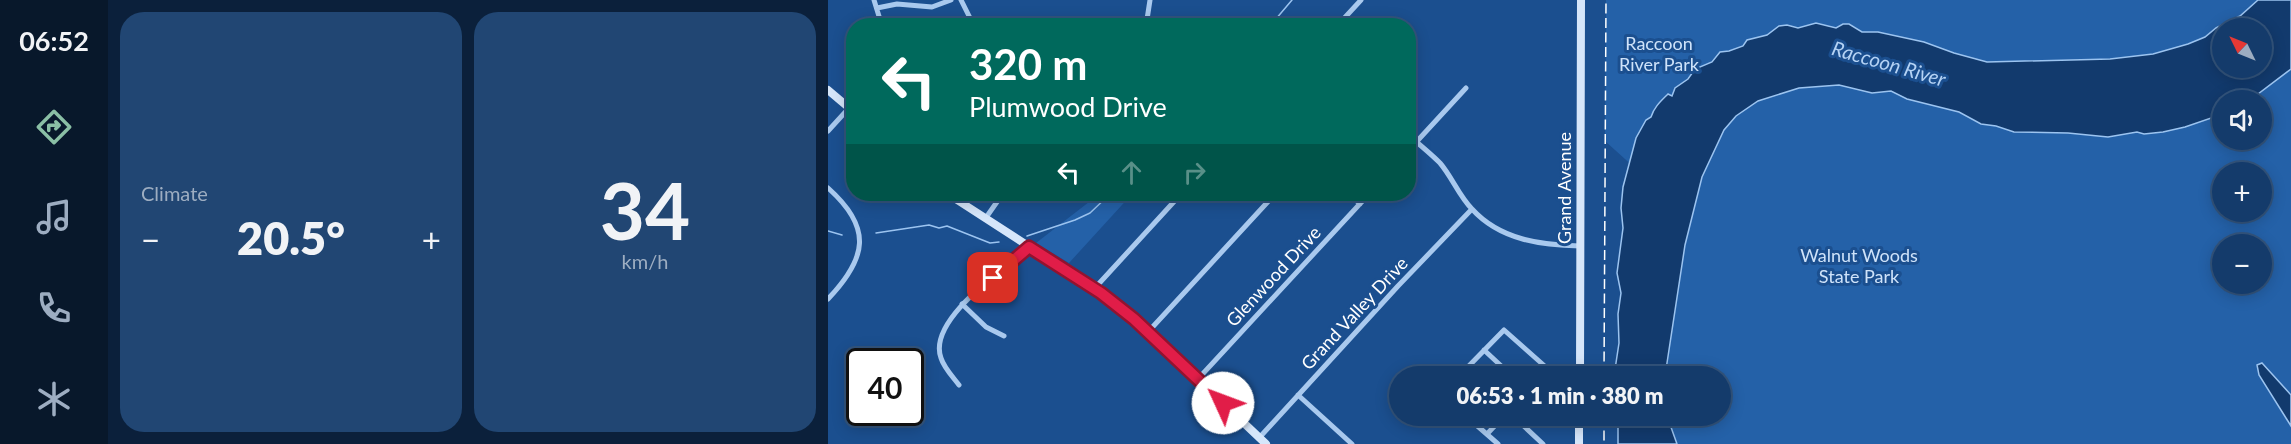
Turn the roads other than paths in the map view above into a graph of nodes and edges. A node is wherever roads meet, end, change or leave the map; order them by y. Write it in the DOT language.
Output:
graph roads {
  1 [pos="874,0"];
  2 [pos="951,0"];
  3 [pos="961,0"];
  4 [pos="1150,0"];
  5 [pos="1361,0"];
  6 [pos="1581,0"];
  7 [pos="877,8"];
  8 [pos="880,18"];
  9 [pos="970,18"];
  10 [pos="1147,18"];
  11 [pos="1344,18"];
  12 [pos="1466,88"];
  13 [pos="828,90"];
  14 [pos="846,106"];
  15 [pos="846,116"];
  16 [pos="828,131"];
  17 [pos="1417,142"];
  18 [pos="828,188"];
  19 [pos="958,201"];
  20 [pos="998,201"];
  21 [pos="1175,201"];
  22 [pos="1269,201"];
  23 [pos="1357,201"];
  24 [pos="1363,201"];
  25 [pos="1360,204"];
  26 [pos="1472,209"];
  27 [pos="985,219"];
  28 [pos="1580,246"];
  29 [pos="1029,247"];
  30 [pos="1094,289"];
  31 [pos="828,299"];
  32 [pos="962,304"];
  33 [pos="1148,332"];
  34 [pos="1004,336"];
  35 [pos="1484,350"];
  36 [pos="1469,366"];
  37 [pos="1501,366"];
  38 [pos="1545,366"];
  39 [pos="1580,366"];
  40 [pos="1198,380"];
  41 [pos="959,385"];
  42 [pos="1298,395"];
  43 [pos="1478,426"];
  44 [pos="1495,426"];
  45 [pos="1524,426"];
  46 [pos="1579,426"];
  47 [pos="1487,434"];
  48 [pos="1262,441"];
  49 [pos="1352,444"];
  50 [pos="1498,444"];
  51 [pos="1543,444"];
  52 [pos="1579,444"];
  1 -- 7 [label="street"];
  2 -- 7 [label="street"];
  3 -- 9 [label="street"];
  4 -- 10 [label="street"];
  5 -- 11 [label="street"];
  6 -- 28 [label="street, Grand Avenue"];
  7 -- 8 [label="street"];
  12 -- 17 [label="street"];
  13 -- 14 [label="street"];
  15 -- 16 [label="street"];
  17 -- 26 [label="street"];
  18 -- 31 [label="street"];
  19 -- 27 [label="street"];
  20 -- 27 [label="street"];
  21 -- 30 [label="street"];
  22 -- 33 [label="street"];
  23 -- 25 [label="street"];
  24 -- 25 [label="street, Glenwood Drive"];
  25 -- 40 [label="street, Glenwood Drive"];
  26 -- 28 [label="street"];
  26 -- 42 [label="street, Grand Valley Drive"];
  27 -- 29 [label="street"];
  28 -- 39 [label="street, Grand Avenue"];
  29 -- 30 [label="street"];
  29 -- 32 [label="street"];
  30 -- 33 [label="street"];
  32 -- 34 [label="street"];
  32 -- 41 [label="street"];
  33 -- 40 [label="street"];
  35 -- 36 [label="street"];
  35 -- 37 [label="street"];
  35 -- 38 [label="street"];
  40 -- 48 [label="street"];
  42 -- 48 [label="street, Grand Valley Drive"];
  42 -- 49 [label="street"];
  43 -- 47 [label="street"];
  44 -- 47 [label="street"];
  45 -- 51 [label="street"];
  46 -- 52 [label="street"];
  47 -- 50 [label="street"];
}
